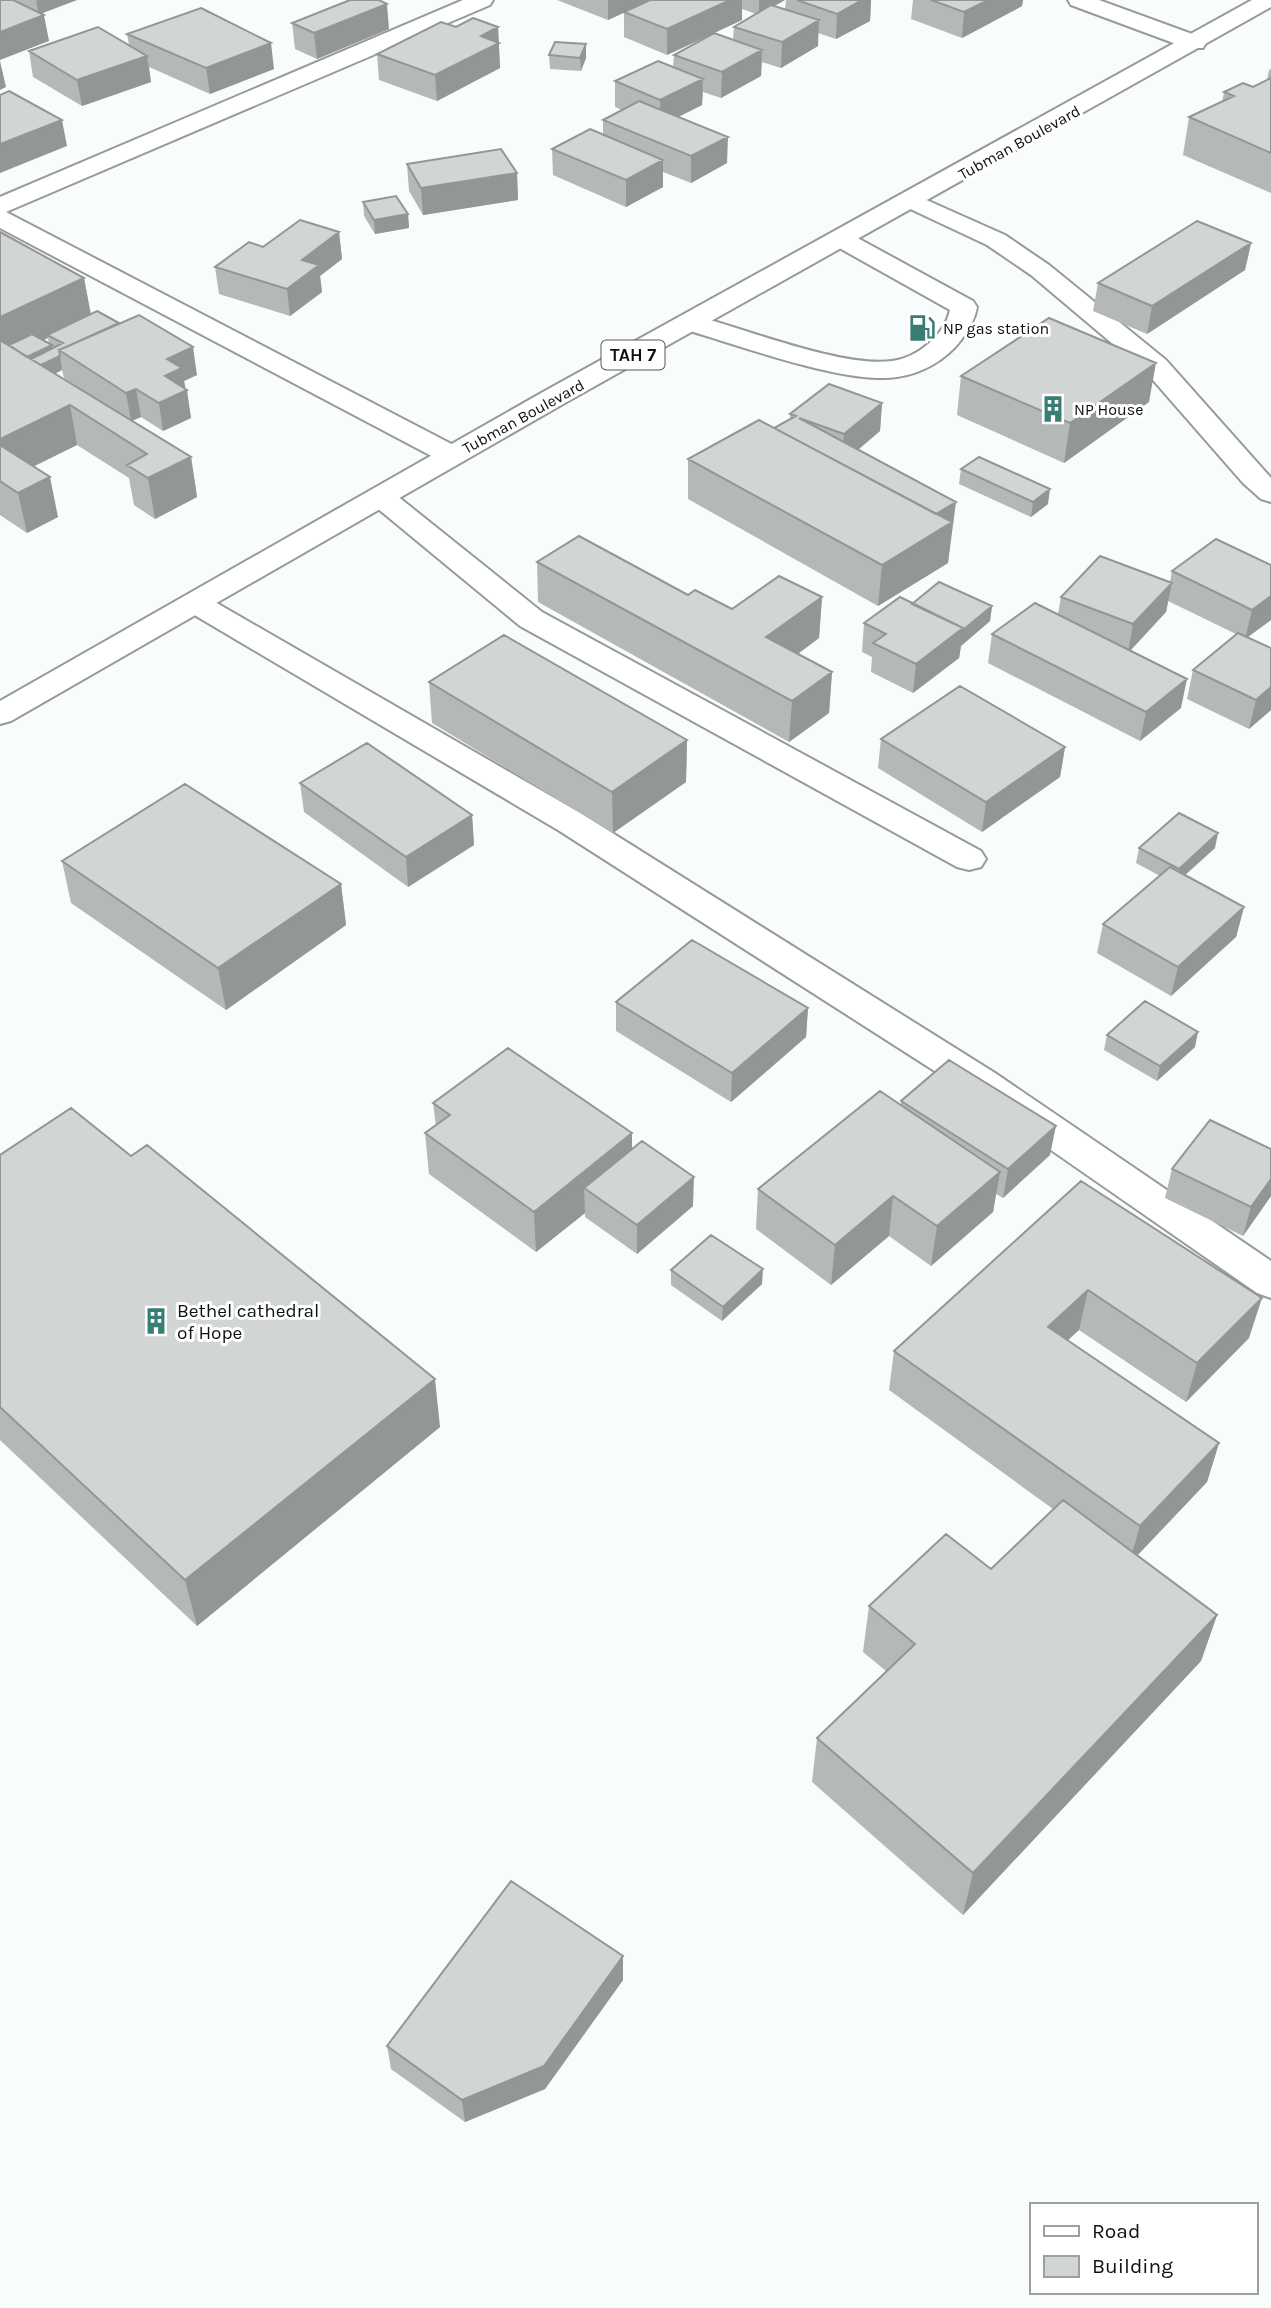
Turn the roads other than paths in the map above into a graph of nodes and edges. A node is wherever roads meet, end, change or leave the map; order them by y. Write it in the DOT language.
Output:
graph roads {
  1 [pos="482,0"];
  2 [pos="1079,0"];
  3 [pos="1268,0"];
  4 [pos="1195,43"];
  5 [pos="914,201"];
  6 [pos="0,206"];
  7 [pos="0,218"];
  8 [pos="843,240"];
  9 [pos="692,323"];
  10 [pos="451,455"];
  11 [pos="1271,493"];
  12 [pos="381,496"];
  13 [pos="197,604"];
  14 [pos="0,714"];
  15 [pos="969,859"];
  16 [pos="1271,1282"];
  1 -- 6 [label="main road"];
  2 -- 4 [label="main road"];
  3 -- 4 [label="main road, Tubman Boulevard / TAH 7"];
  4 -- 5 [label="main road, Tubman Boulevard / TAH 7"];
  5 -- 8 [label="main road, Tubman Boulevard / TAH 7"];
  5 -- 11 [label="main road"];
  7 -- 10 [label="main road"];
  8 -- 9 [label="main road, Tubman Boulevard / TAH 7"];
  8 -- 9 [label="main road"];
  9 -- 10 [label="main road, Tubman Boulevard / TAH 7"];
  10 -- 12 [label="main road, Tubman Boulevard / TAH 7"];
  12 -- 13 [label="main road, Tubman Boulevard / TAH 7"];
  12 -- 15 [label="main road"];
  13 -- 14 [label="main road, Tubman Boulevard / TAH 7"];
  13 -- 16 [label="main road"];
}
